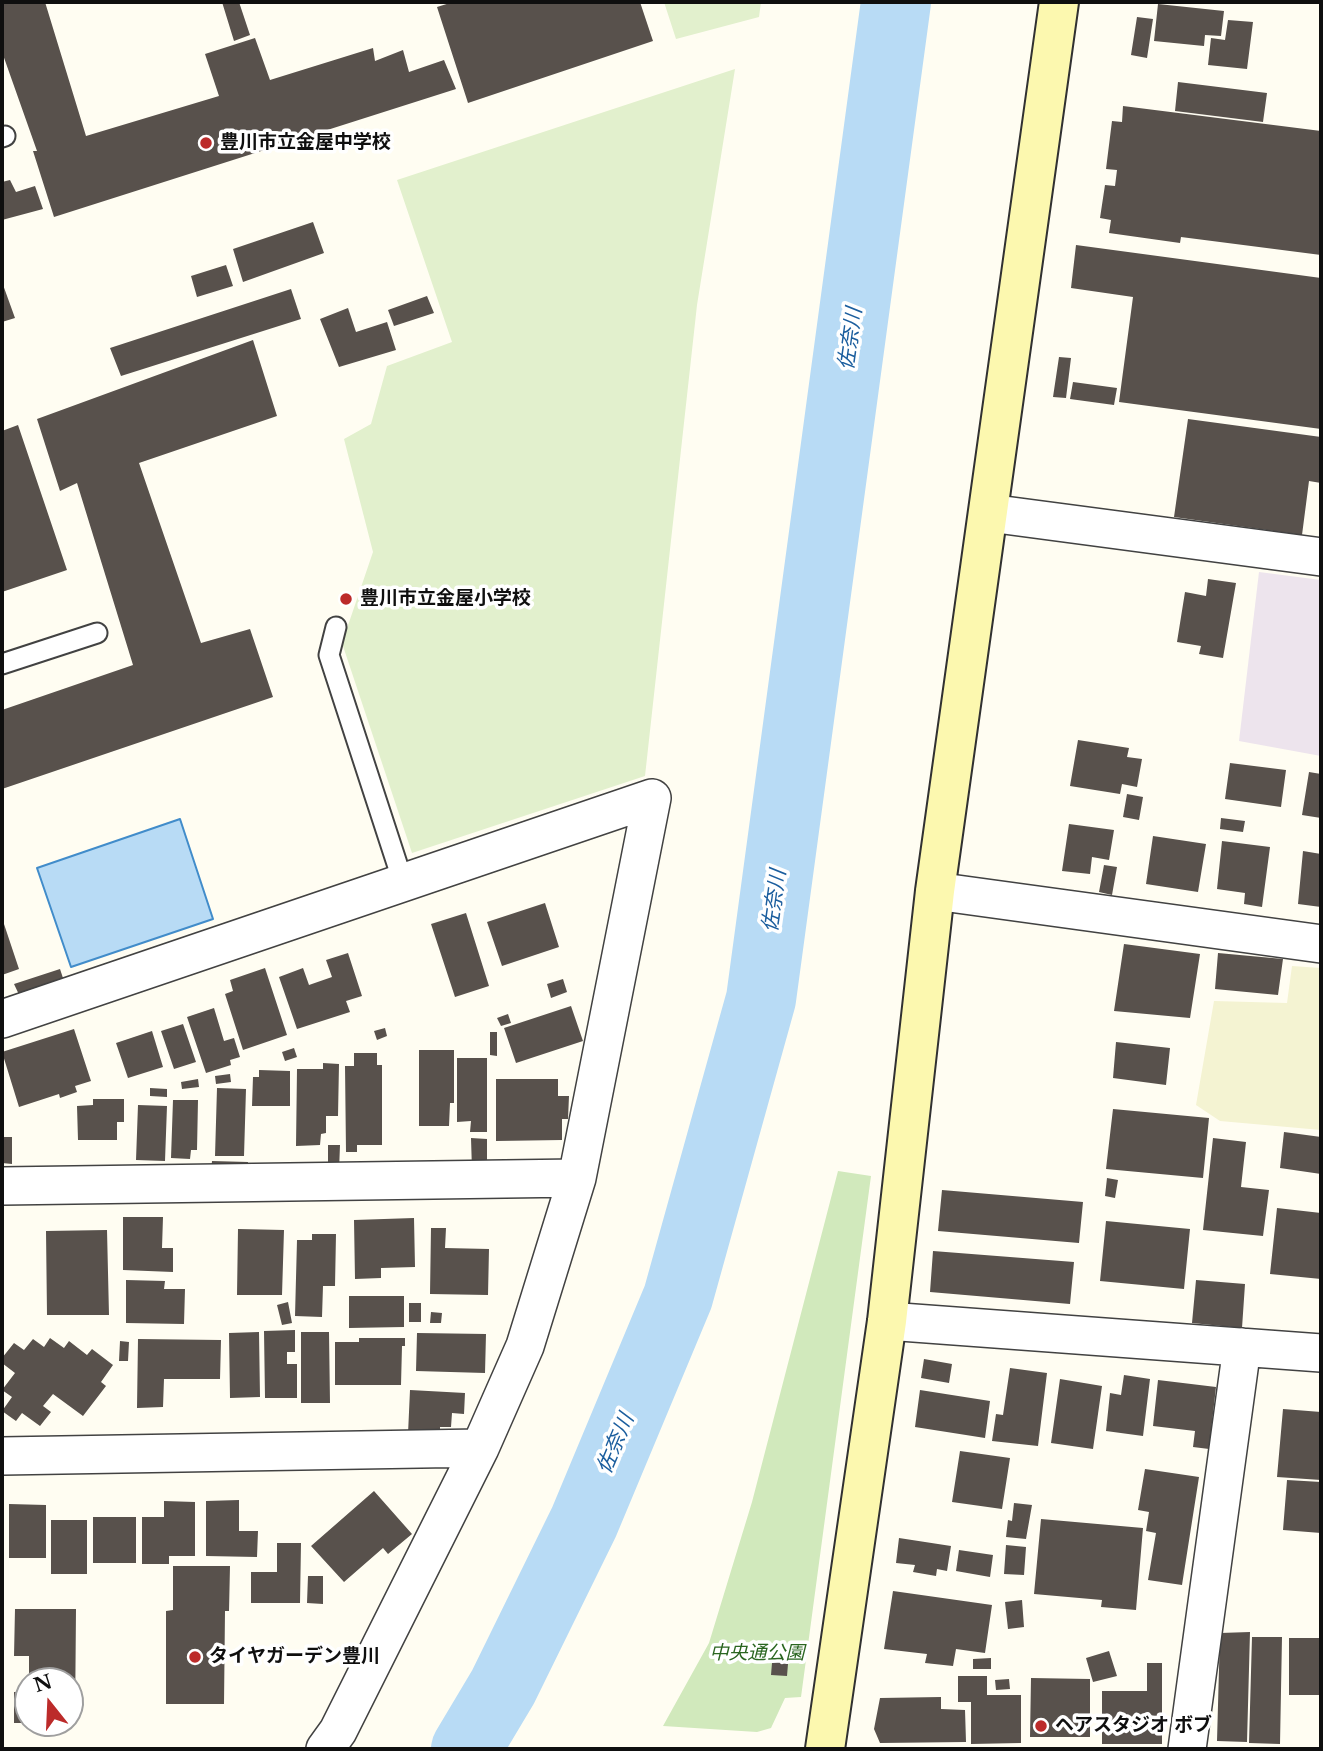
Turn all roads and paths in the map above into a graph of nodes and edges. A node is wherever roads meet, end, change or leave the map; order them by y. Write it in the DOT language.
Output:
graph roads {
  1 [pos="1059,2"];
  2 [pos="989,513"];
  3 [pos="1321,556"];
  4 [pos="336,627"];
  5 [pos="96,633"];
  6 [pos="2,664"];
  7 [pos="403,881"];
  8 [pos="935,891"];
  9 [pos="1321,944"];
  10 [pos="2,1019"];
  11 [pos="577,1178"];
  12 [pos="2,1186"];
  13 [pos="887,1321"];
  14 [pos="1242,1347"];
  15 [pos="1321,1353"];
  16 [pos="480,1448"];
  17 [pos="2,1455"];
  18 [pos="325,1749"];
  19 [pos="825,1749"];
  20 [pos="1187,1749"];
  1 -- 2 [label="street"];
  2 -- 3 [label="street"];
  2 -- 8 [label="street"];
  4 -- 7 [label="lane"];
  5 -- 6 [label="lane"];
  7 -- 10 [label="street"];
  7 -- 11 [label="street"];
  8 -- 9 [label="street"];
  8 -- 13 [label="street"];
  11 -- 12 [label="street"];
  11 -- 16 [label="street"];
  13 -- 14 [label="street"];
  13 -- 19 [label="street"];
  14 -- 15 [label="street"];
  14 -- 20 [label="street"];
  16 -- 17 [label="street"];
  16 -- 18 [label="street"];
}
